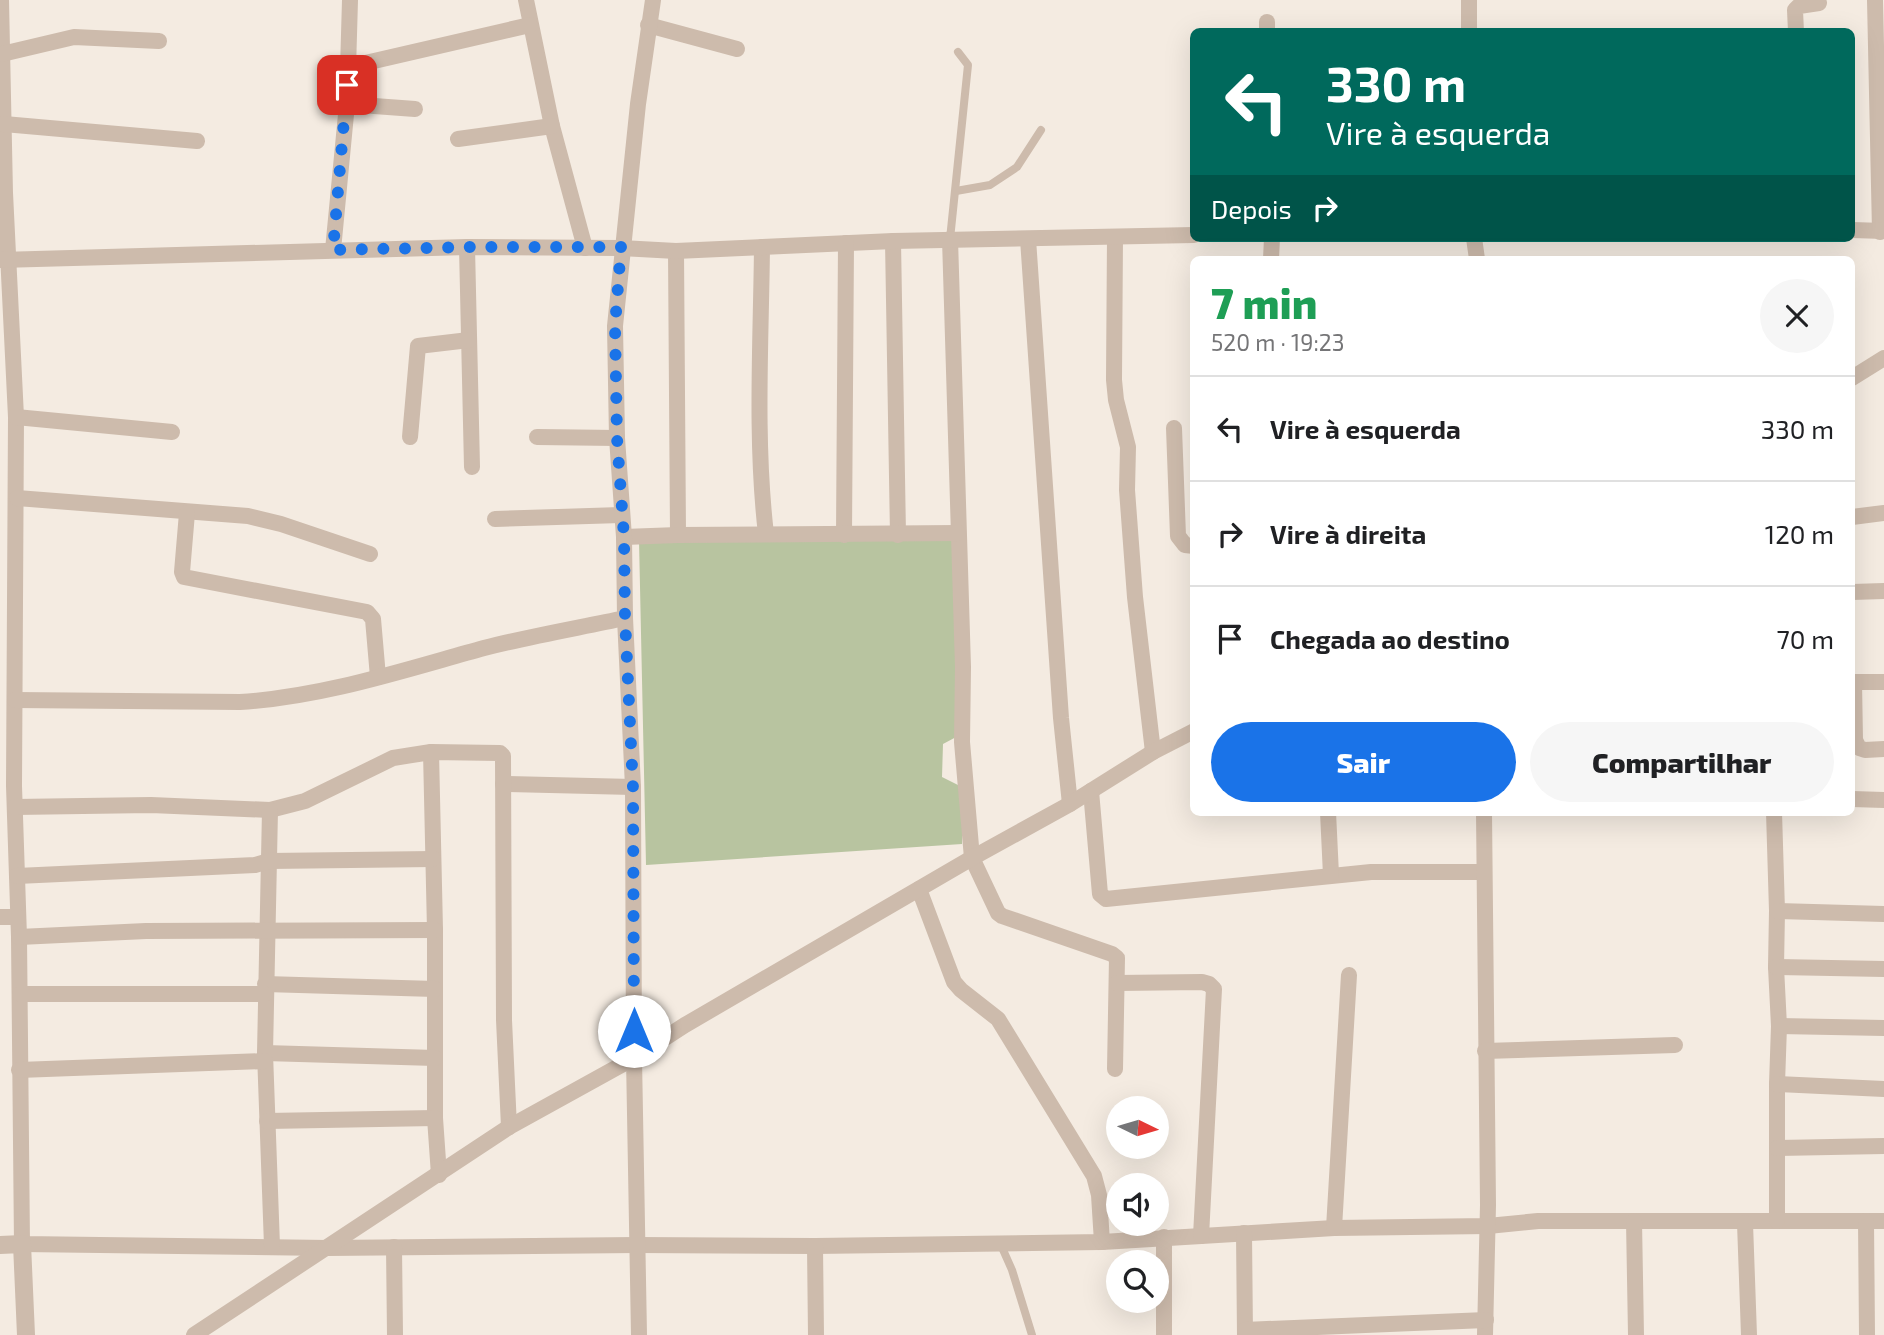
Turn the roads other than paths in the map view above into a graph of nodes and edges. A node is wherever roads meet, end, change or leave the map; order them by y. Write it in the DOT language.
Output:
graph roads {
  1 [pos="1,0"];
  2 [pos="350,0"];
  3 [pos="526,0"];
  4 [pos="653,0"];
  5 [pos="1469,0"];
  6 [pos="1875,0"];
  7 [pos="1819,3"];
  8 [pos="530,25"];
  9 [pos="648,25"];
  10 [pos="1469,28"];
  11 [pos="1796,28"];
  12 [pos="159,41"];
  13 [pos="737,49"];
  14 [pos="958,51"];
  15 [pos="2,54"];
  16 [pos="348,67"];
  17 [pos="347,104"];
  18 [pos="415,109"];
  19 [pos="4,124"];
  20 [pos="552,126"];
  21 [pos="1041,130"];
  22 [pos="458,139"];
  23 [pos="197,141"];
  24 [pos="956,191"];
  25 [pos="3,193"];
  26 [pos="1855,230"];
  27 [pos="1882,232"];
  28 [pos="1190,235"];
  29 [pos="1115,237"];
  30 [pos="950,239"];
  31 [pos="1028,239"];
  32 [pos="893,241"];
  33 [pos="846,243"];
  34 [pos="467,247"];
  35 [pos="621,247"];
  36 [pos="762,247"];
  37 [pos="585,248"];
  38 [pos="333,250"];
  39 [pos="676,251"];
  40 [pos="5,260"];
  41 [pos="469,340"];
  42 [pos="1884,358"];
  43 [pos="1855,376"];
  44 [pos="16,417"];
  45 [pos="1174,428"];
  46 [pos="173,432"];
  47 [pos="410,437"];
  48 [pos="537,437"];
  49 [pos="617,438"];
  50 [pos="472,467"];
  51 [pos="17,498"];
  52 [pos="187,513"];
  53 [pos="1884,513"];
  54 [pos="621,515"];
  55 [pos="1855,517"];
  56 [pos="495,519"];
  57 [pos="958,533"];
  58 [pos="766,534"];
  59 [pos="678,535"];
  60 [pos="844,535"];
  61 [pos="898,535"];
  62 [pos="624,537"];
  63 [pos="1190,546"];
  64 [pos="370,554"];
  65 [pos="1855,592"];
  66 [pos="1884,592"];
  67 [pos="7,612"];
  68 [pos="625,618"];
  69 [pos="378,677"];
  70 [pos="1855,682"];
  71 [pos="1884,682"];
  72 [pos="15,700"];
  73 [pos="1190,733"];
  74 [pos="1855,740"];
  75 [pos="1884,749"];
  76 [pos="431,752"];
  77 [pos="1153,752"];
  78 [pos="502,784"];
  79 [pos="7,786"];
  80 [pos="633,788"];
  81 [pos="1091,791"];
  82 [pos="1855,799"];
  83 [pos="1884,800"];
  84 [pos="1070,804"];
  85 [pos="15,807"];
  86 [pos="270,810"];
  87 [pos="1328,816"];
  88 [pos="1484,816"];
  89 [pos="1774,816"];
  90 [pos="0,853"];
  91 [pos="17,853"];
  92 [pos="972,858"];
  93 [pos="433,859"];
  94 [pos="269,861"];
  95 [pos="1483,872"];
  96 [pos="1331,875"];
  97 [pos="17,876"];
  98 [pos="919,889"];
  99 [pos="1777,911"];
  100 [pos="1884,914"];
  101 [pos="0,917"];
  102 [pos="18,917"];
  103 [pos="266,929"];
  104 [pos="435,930"];
  105 [pos="19,937"];
  106 [pos="1776,967"];
  107 [pos="1884,969"];
  108 [pos="1349,975"];
  109 [pos="1117,983"];
  110 [pos="265,989"];
  111 [pos="435,989"];
  112 [pos="20,994"];
  113 [pos="1779,1026"];
  114 [pos="1884,1028"];
  115 [pos="1675,1045"];
  116 [pos="1485,1051"];
  117 [pos="265,1057"];
  118 [pos="435,1058"];
  119 [pos="634,1058"];
  120 [pos="1115,1069"];
  121 [pos="19,1070"];
  122 [pos="1777,1084"];
  123 [pos="1884,1089"];
  124 [pos="435,1118"];
  125 [pos="267,1121"];
  126 [pos="509,1127"];
  127 [pos="1884,1146"];
  128 [pos="1777,1148"];
  129 [pos="439,1175"];
  130 [pos="1634,1221"];
  131 [pos="1777,1221"];
  132 [pos="1866,1221"];
  133 [pos="1884,1221"];
  134 [pos="1745,1223"];
  135 [pos="1488,1226"];
  136 [pos="1334,1228"];
  137 [pos="1244,1233"];
  138 [pos="1201,1236"];
  139 [pos="1164,1237"];
  140 [pos="1102,1242"];
  141 [pos="1000,1243"];
  142 [pos="22,1244"];
  143 [pos="0,1245"];
  144 [pos="638,1245"];
  145 [pos="272,1246"];
  146 [pos="815,1246"];
  147 [pos="394,1247"];
  148 [pos="328,1248"];
  149 [pos="1485,1328"];
  150 [pos="202,1333"];
  151 [pos="1245,1333"];
  152 [pos="26,1335"];
  153 [pos="396,1335"];
  154 [pos="639,1335"];
  155 [pos="816,1335"];
  156 [pos="1032,1335"];
  157 [pos="1164,1335"];
  158 [pos="1636,1335"];
  159 [pos="1749,1335"];
  160 [pos="1867,1335"];
  1 -- 15 [label="street"];
  2 -- 16 [label="street"];
  3 -- 8 [label="street"];
  4 -- 9 [label="street"];
  5 -- 10 [label="street"];
  6 -- 27 [label="street"];
  7 -- 11 [label="street"];
  8 -- 16 [label="street"];
  8 -- 20 [label="street"];
  9 -- 13 [label="street"];
  9 -- 35 [label="street"];
  12 -- 15 [label="street"];
  14 -- 24 [label="lane"];
  15 -- 19 [label="street"];
  16 -- 17 [label="street"];
  17 -- 18 [label="street"];
  17 -- 38 [label="street"];
  19 -- 23 [label="street"];
  19 -- 25 [label="street"];
  20 -- 22 [label="street"];
  20 -- 37 [label="street"];
  21 -- 24 [label="lane"];
  24 -- 30 [label="lane"];
  25 -- 40 [label="street"];
  26 -- 27 [label="street"];
  28 -- 29 [label="street"];
  29 -- 31 [label="street"];
  29 -- 77 [label="street"];
  30 -- 31 [label="street"];
  30 -- 32 [label="street"];
  30 -- 57 [label="street"];
  31 -- 84 [label="street"];
  32 -- 33 [label="street"];
  32 -- 61 [label="street"];
  33 -- 36 [label="street"];
  33 -- 60 [label="street"];
  34 -- 37 [label="street"];
  34 -- 38 [label="street"];
  34 -- 41 [label="street"];
  35 -- 37 [label="street"];
  35 -- 39 [label="street"];
  35 -- 49 [label="street"];
  36 -- 39 [label="street"];
  36 -- 58 [label="street"];
  38 -- 40 [label="street"];
  39 -- 59 [label="street"];
  40 -- 44 [label="street"];
  41 -- 47 [label="street"];
  41 -- 50 [label="street"];
  42 -- 43 [label="street"];
  44 -- 46 [label="street"];
  44 -- 51 [label="street"];
  45 -- 63 [label="street"];
  48 -- 49 [label="street"];
  49 -- 54 [label="street"];
  51 -- 52 [label="street"];
  51 -- 67 [label="street"];
  52 -- 64 [label="street"];
  52 -- 69 [label="street"];
  53 -- 55 [label="street"];
  54 -- 56 [label="street"];
  54 -- 62 [label="street"];
  57 -- 61 [label="street"];
  57 -- 92 [label="street"];
  58 -- 59 [label="street"];
  58 -- 60 [label="street"];
  59 -- 62 [label="street"];
  60 -- 61 [label="street"];
  62 -- 68 [label="street"];
  65 -- 66 [label="street"];
  67 -- 72 [label="street"];
  68 -- 69 [label="street"];
  68 -- 80 [label="street"];
  69 -- 72 [label="street"];
  70 -- 71 [label="street"];
  72 -- 79 [label="street"];
  73 -- 77 [label="street"];
  74 -- 75 [label="street"];
  76 -- 78 [label="street"];
  76 -- 86 [label="street"];
  76 -- 93 [label="street"];
  77 -- 81 [label="street"];
  78 -- 80 [label="street"];
  78 -- 126 [label="street"];
  79 -- 85 [label="street"];
  80 -- 119 [label="street"];
  81 -- 84 [label="street"];
  81 -- 96 [label="street"];
  82 -- 83 [label="street"];
  84 -- 92 [label="street"];
  85 -- 86 [label="street"];
  85 -- 91 [label="street"];
  86 -- 94 [label="street"];
  87 -- 96 [label="street"];
  88 -- 95 [label="street"];
  89 -- 99 [label="street"];
  90 -- 91 [label="street"];
  91 -- 97 [label="street"];
  92 -- 98 [label="street"];
  92 -- 109 [label="street"];
  93 -- 94 [label="street"];
  93 -- 104 [label="street"];
  94 -- 97 [label="street"];
  94 -- 103 [label="street"];
  95 -- 96 [label="street"];
  95 -- 116 [label="street"];
  97 -- 102 [label="street"];
  98 -- 119 [label="street"];
  98 -- 140 [label="street"];
  99 -- 100 [label="street"];
  99 -- 106 [label="street"];
  101 -- 102 [label="street"];
  102 -- 105 [label="street"];
  103 -- 104 [label="street"];
  103 -- 105 [label="street"];
  103 -- 110 [label="street"];
  104 -- 111 [label="street"];
  105 -- 112 [label="street"];
  106 -- 107 [label="street"];
  106 -- 113 [label="street"];
  108 -- 136 [label="street"];
  109 -- 120 [label="street"];
  109 -- 138 [label="street"];
  110 -- 111 [label="street"];
  110 -- 112 [label="street"];
  110 -- 117 [label="street"];
  111 -- 118 [label="street"];
  112 -- 121 [label="street"];
  113 -- 114 [label="street"];
  113 -- 122 [label="street"];
  115 -- 116 [label="street"];
  116 -- 135 [label="street"];
  117 -- 118 [label="street"];
  117 -- 121 [label="street"];
  117 -- 125 [label="street"];
  118 -- 124 [label="street"];
  119 -- 126 [label="street"];
  119 -- 144 [label="street"];
  121 -- 142 [label="street"];
  122 -- 123 [label="street"];
  122 -- 128 [label="street"];
  124 -- 125 [label="street"];
  124 -- 129 [label="street"];
  125 -- 145 [label="street"];
  126 -- 129 [label="street"];
  127 -- 128 [label="street"];
  128 -- 131 [label="street"];
  129 -- 148 [label="street"];
  130 -- 134 [label="street"];
  130 -- 135 [label="street"];
  130 -- 158 [label="street"];
  131 -- 132 [label="street"];
  131 -- 134 [label="street"];
  132 -- 133 [label="street"];
  132 -- 160 [label="street"];
  134 -- 159 [label="street"];
  135 -- 136 [label="street"];
  135 -- 149 [label="street"];
  136 -- 137 [label="street"];
  137 -- 138 [label="street"];
  137 -- 151 [label="street"];
  138 -- 139 [label="street"];
  139 -- 140 [label="street"];
  139 -- 157 [label="street"];
  140 -- 141 [label="street"];
  141 -- 146 [label="street"];
  141 -- 156 [label="lane"];
  142 -- 143 [label="street"];
  142 -- 145 [label="street"];
  142 -- 152 [label="street"];
  144 -- 146 [label="street"];
  144 -- 147 [label="street"];
  144 -- 154 [label="street"];
  145 -- 148 [label="street"];
  146 -- 155 [label="street"];
  147 -- 148 [label="street"];
  147 -- 153 [label="street"];
  148 -- 150 [label="street"];
  149 -- 151 [label="street"];
}
